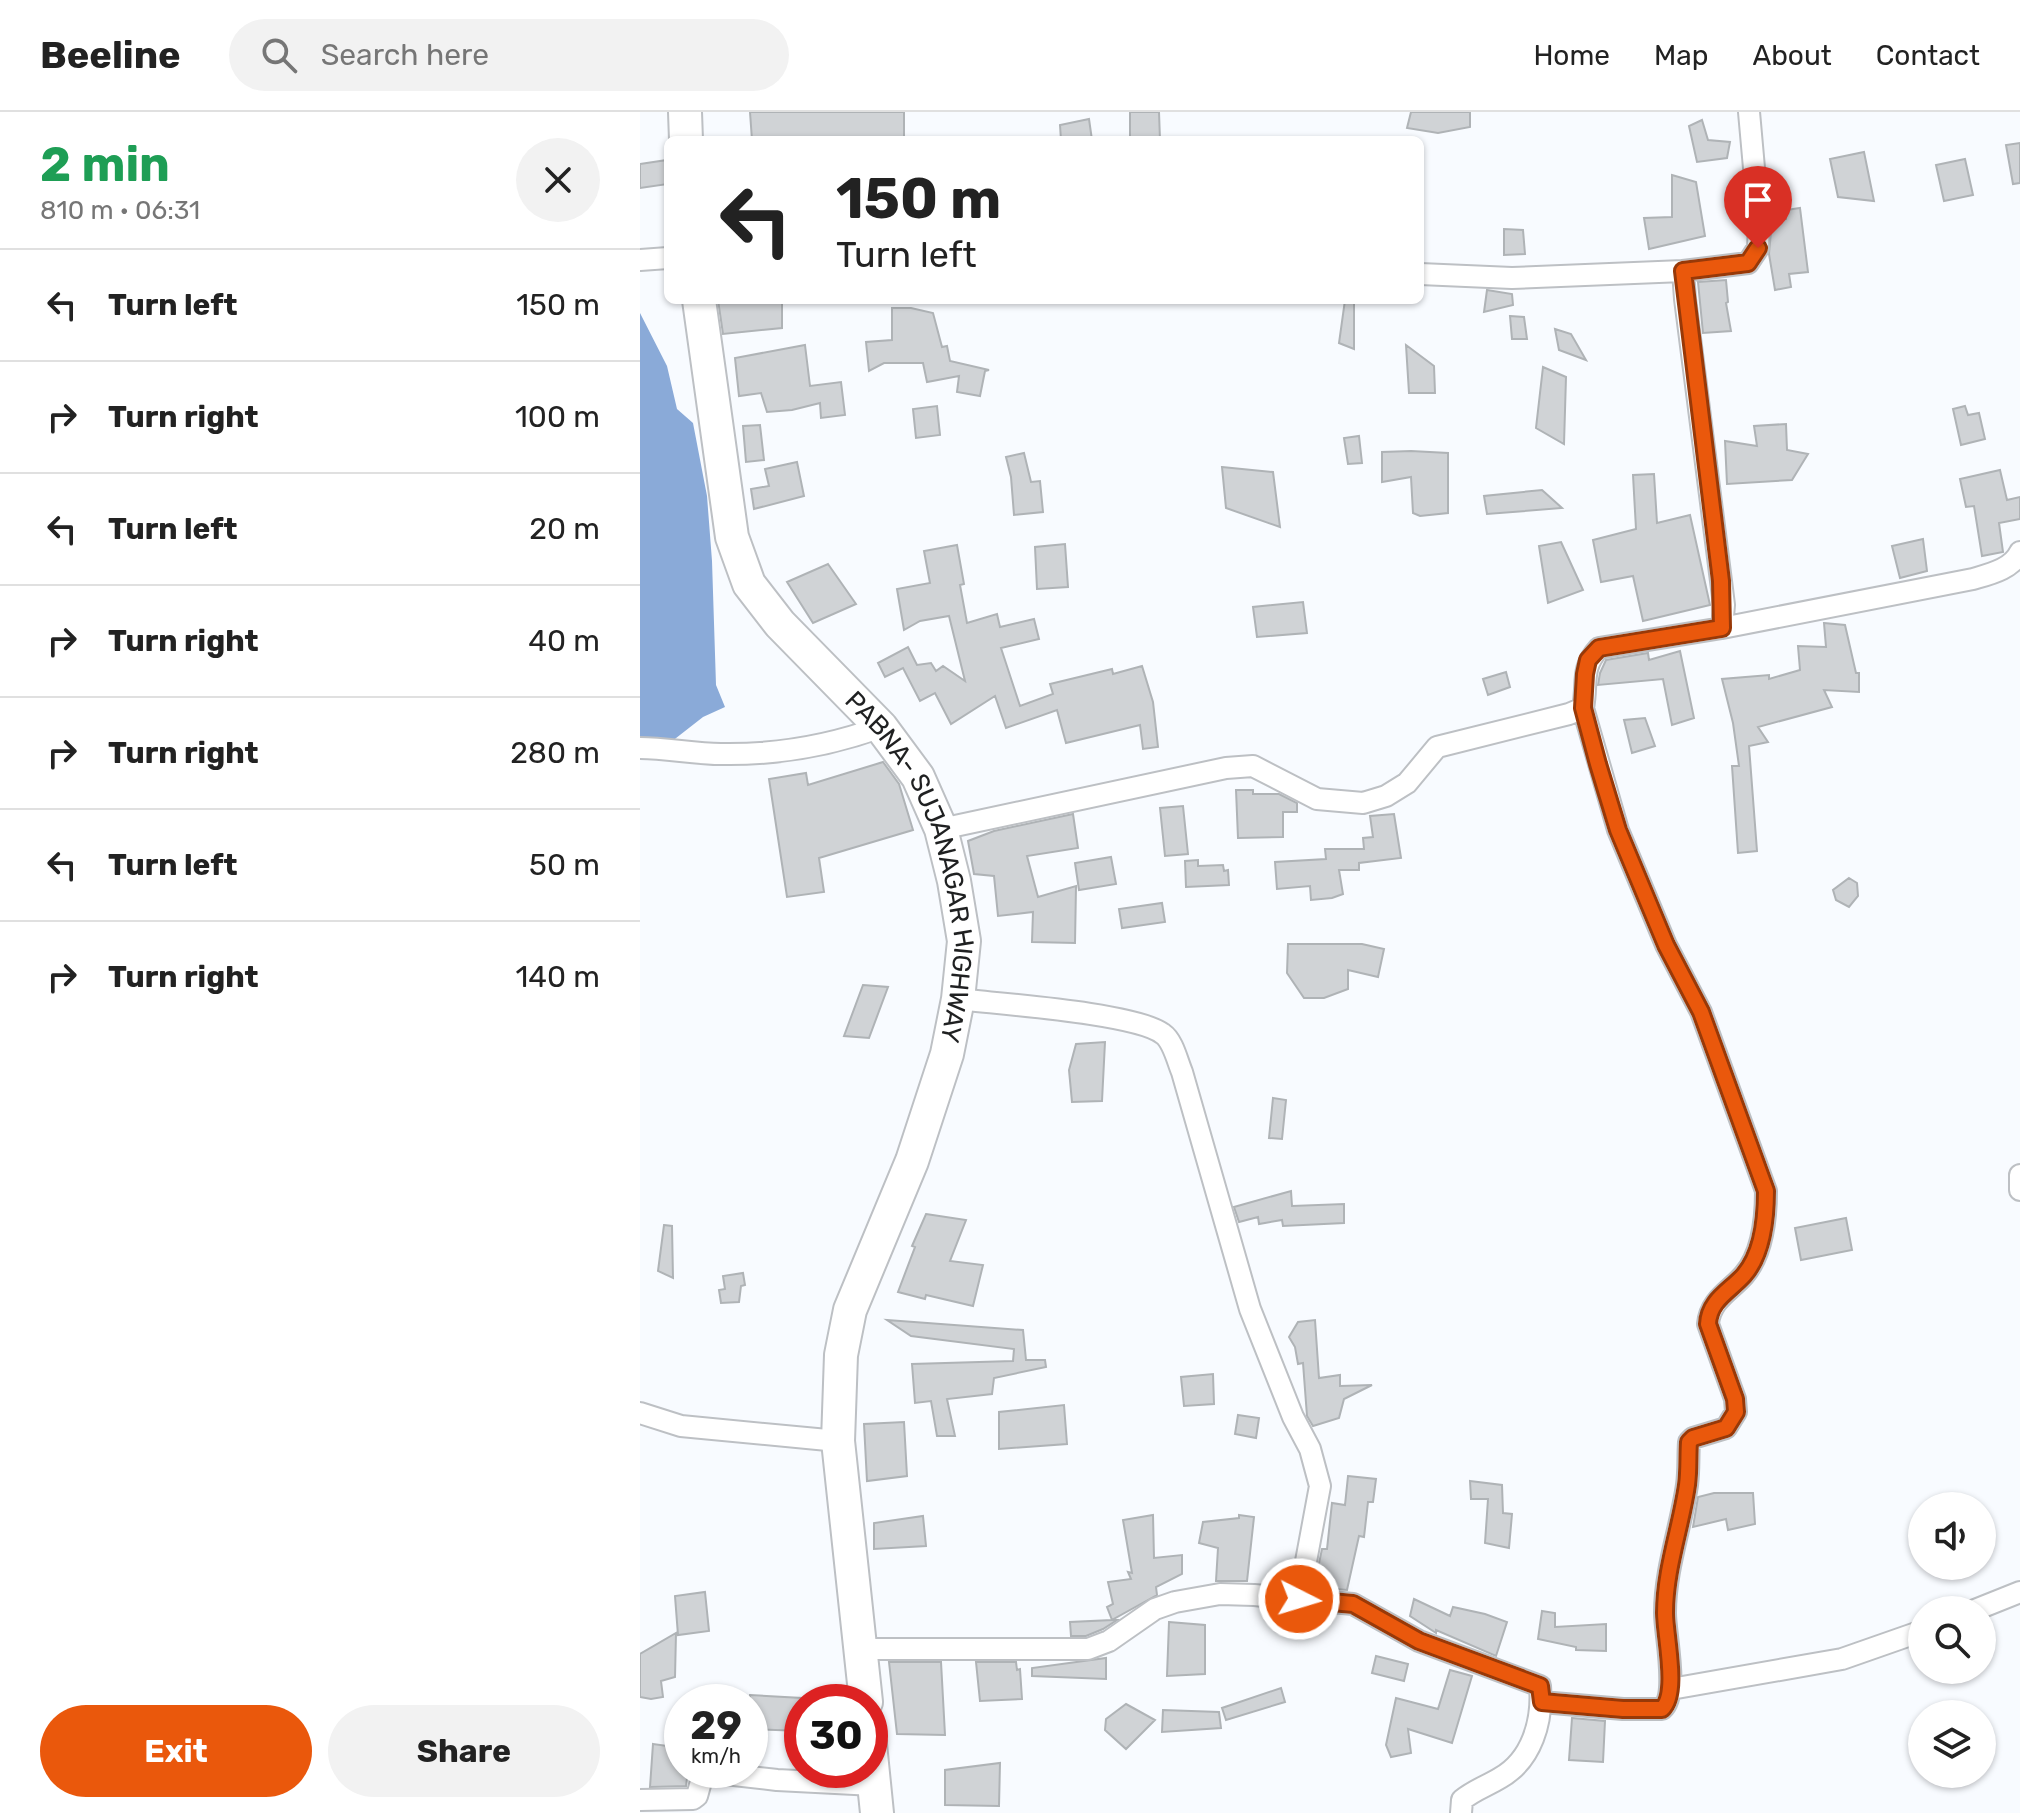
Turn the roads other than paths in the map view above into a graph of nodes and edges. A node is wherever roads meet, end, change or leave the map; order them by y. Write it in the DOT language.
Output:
graph roads {
  1 [pos="685,112"];
  2 [pos="1749,112"];
  3 [pos="686,136"];
  4 [pos="664,258"];
  5 [pos="640,260"];
  6 [pos="1683,271"];
  7 [pos="1424,274"];
  8 [pos="700,304"];
  9 [pos="2020,552"];
  10 [pos="1722,628"];
  11 [pos="1583,708"];
  12 [pos="881,727"];
  13 [pos="640,748"];
  14 [pos="941,829"];
  15 [pos="958,999"];
  16 [pos="2020,1175"];
  17 [pos="2020,1190"];
  18 [pos="640,1413"];
  19 [pos="838,1441"];
  20 [pos="2020,1592"];
  21 [pos="1299,1599"];
  22 [pos="1996,1602"];
  23 [pos="1908,1636"];
  24 [pos="861,1649"];
  25 [pos="864,1684"];
  26 [pos="1671,1689"];
  27 [pos="1542,1702"];
  28 [pos="875,1799"];
  29 [pos="640,1800"];
  30 [pos="1461,1813"];
  1 -- 3 [label="main road"];
  2 -- 6 [label="street"];
  4 -- 5 [label="street"];
  6 -- 7 [label="street"];
  6 -- 10 [label="street"];
  8 -- 12 [label="main road, PABNA- SUJANAGAR HIGHWAY"];
  9 -- 10 [label="street"];
  10 -- 11 [label="street"];
  11 -- 14 [label="street"];
  11 -- 26 [label="street"];
  12 -- 13 [label="street"];
  12 -- 14 [label="main road, PABNA- SUJANAGAR HIGHWAY"];
  14 -- 15 [label="main road, PABNA- SUJANAGAR HIGHWAY"];
  15 -- 19 [label="main road, PABNA- SUJANAGAR HIGHWAY"];
  15 -- 21 [label="street"];
  16 -- 17 [label="street"];
  18 -- 19 [label="street"];
  19 -- 24 [label="main road, PABNA- SUJANAGAR HIGHWAY"];
  20 -- 22 [label="street"];
  21 -- 24 [label="street"];
  21 -- 27 [label="street"];
  23 -- 26 [label="street"];
  24 -- 25 [label="main road, PABNA- SUJANAGAR HIGHWAY"];
  26 -- 27 [label="street"];
  27 -- 30 [label="street"];
  28 -- 29 [label="street"];
}
